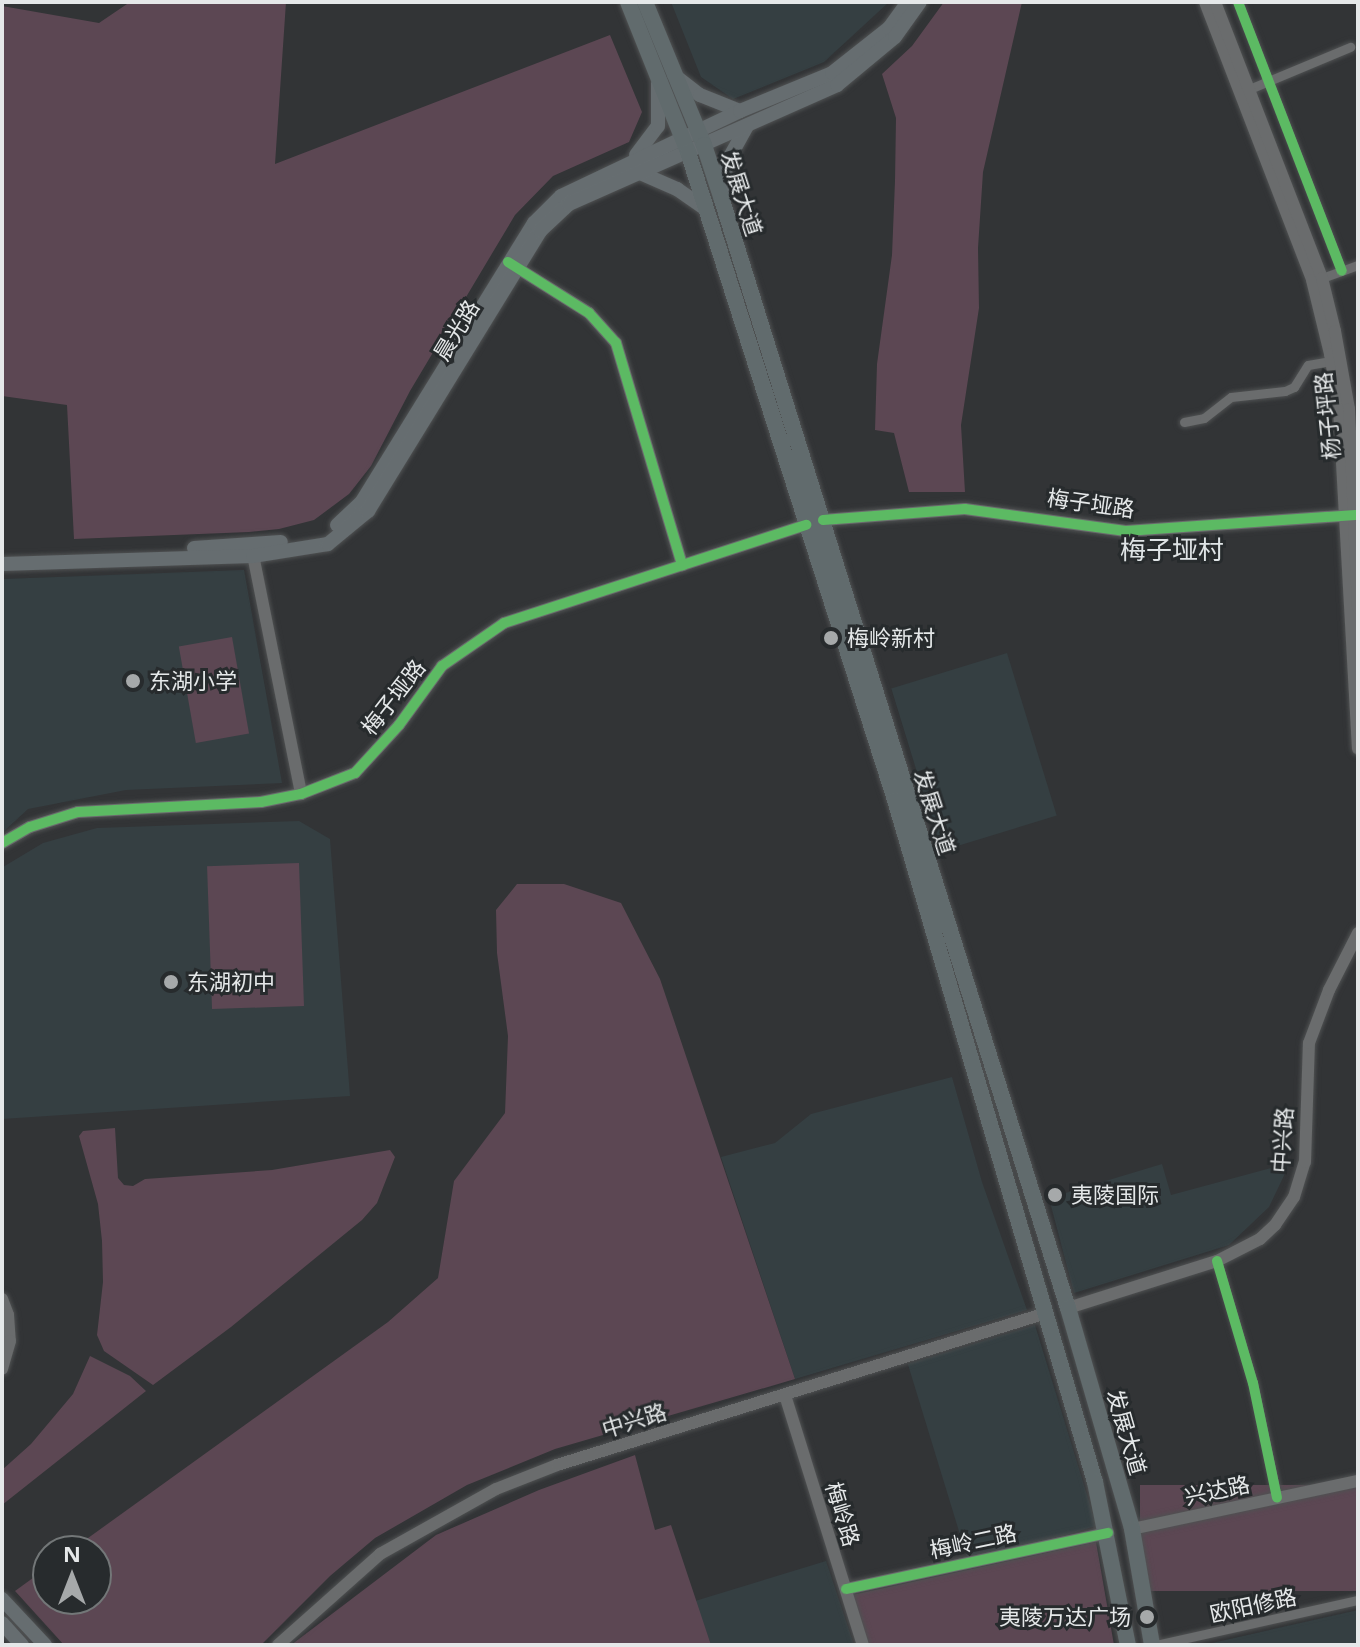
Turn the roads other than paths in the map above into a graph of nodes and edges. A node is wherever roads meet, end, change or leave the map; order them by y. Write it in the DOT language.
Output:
graph roads {
  1 [pos="628,2"];
  2 [pos="645,2"];
  3 [pos="908,2"];
  4 [pos="920,2"];
  5 [pos="1205,2"];
  6 [pos="1215,2"];
  7 [pos="1238,2"];
  8 [pos="1350,47"];
  9 [pos="666,76"];
  10 [pos="1268,81"];
  11 [pos="1247,90"];
  12 [pos="740,111"];
  13 [pos="747,125"];
  14 [pos="701,138"];
  15 [pos="684,145"];
  16 [pos="632,168"];
  17 [pos="722,200"];
  18 [pos="706,209"];
  19 [pos="1358,265"];
  20 [pos="513,266"];
  21 [pos="1342,271"];
  22 [pos="1322,278"];
  23 [pos="1331,361"];
  24 [pos="1184,422"];
  25 [pos="1350,515"];
  26 [pos="823,520"];
  27 [pos="806,525"];
  28 [pos="252,551"];
  29 [pos="2,555"];
  30 [pos="2,564"];
  31 [pos="682,565"];
  32 [pos="1358,608"];
  33 [pos="1358,748"];
  34 [pos="301,794"];
  35 [pos="2,843"];
  36 [pos="1358,933"];
  37 [pos="1354,946"];
  38 [pos="1217,1261"];
  39 [pos="2,1299"];
  40 [pos="1068,1308"];
  41 [pos="1043,1314"];
  42 [pos="2,1369"];
  43 [pos="785,1395"];
  44 [pos="1358,1481"];
  45 [pos="1277,1498"];
  46 [pos="1132,1529"];
  47 [pos="1108,1533"];
  48 [pos="846,1589"];
  49 [pos="2,1599"];
  50 [pos="1358,1600"];
  51 [pos="2,1623"];
  52 [pos="22,1645"];
  53 [pos="45,1645"];
  54 [pos="278,1645"];
  55 [pos="863,1645"];
  56 [pos="1128,1645"];
  57 [pos="1154,1645"];
  1 -- 9 [label="highway, 发展大道"];
  2 -- 9 [label="highway, 发展大道"];
  3 -- 12 [label="main road, 晨光路"];
  4 -- 13 [label="main road, 晨光路"];
  5 -- 23 [label="street"];
  6 -- 11 [label="street, 杨子坪路"];
  7 -- 10 [label="street"];
  8 -- 10 [label="street"];
  9 -- 12 [label="main road"];
  9 -- 14 [label="highway, 发展大道"];
  9 -- 15 [label="highway, 发展大道"];
  9 -- 16 [label="main road"];
  10 -- 11 [label="street"];
  10 -- 21 [label="street"];
  11 -- 22 [label="street, 杨子坪路"];
  12 -- 14 [label="main road, 晨光路"];
  13 -- 14 [label="main road, 晨光路"];
  13 -- 17 [label="main road"];
  14 -- 15 [label="main road, 晨光路"];
  14 -- 17 [label="highway, 发展大道"];
  15 -- 16 [label="main road, 晨光路"];
  15 -- 18 [label="highway, 发展大道"];
  16 -- 18 [label="main road"];
  16 -- 20 [label="main road, 晨光路"];
  17 -- 26 [label="highway, 发展大道"];
  18 -- 27 [label="highway, 发展大道"];
  19 -- 21 [label="street"];
  20 -- 28 [label="main road, 晨光路"];
  20 -- 31 [label="street"];
  21 -- 22 [label="street"];
  22 -- 25 [label="street, 杨子坪路"];
  23 -- 24 [label="street"];
  23 -- 25 [label="street"];
  25 -- 26 [label="street, 梅子垭路"];
  25 -- 32 [label="street, 杨子坪路"];
  25 -- 33 [label="street"];
  26 -- 40 [label="highway, 发展大道"];
  27 -- 31 [label="street, 梅子垭路"];
  27 -- 41 [label="highway, 发展大道"];
  28 -- 29 [label="main road, 晨光路"];
  28 -- 30 [label="main road, 晨光路"];
  28 -- 34 [label="street"];
  31 -- 34 [label="street, 梅子垭路"];
  34 -- 35 [label="street, 梅子垭路"];
  36 -- 37 [label="street, 中兴路"];
  37 -- 38 [label="street, 中兴路"];
  38 -- 40 [label="street, 中兴路"];
  38 -- 45 [label="street"];
  39 -- 42 [label="street"];
  40 -- 46 [label="highway, 发展大道"];
  41 -- 43 [label="street, 中兴路"];
  41 -- 47 [label="highway, 发展大道"];
  43 -- 48 [label="street, 梅岭路"];
  43 -- 54 [label="street, 中兴路"];
  44 -- 45 [label="street, 兴达路"];
  45 -- 46 [label="street, 兴达路"];
  46 -- 57 [label="highway, 发展大道"];
  47 -- 48 [label="street, 梅岭二路"];
  47 -- 56 [label="highway, 发展大道"];
  48 -- 55 [label="street, 梅岭路"];
  49 -- 53 [label="main road"];
  50 -- 57 [label="street, 欧阳修路"];
  51 -- 52 [label="main road"];
}
